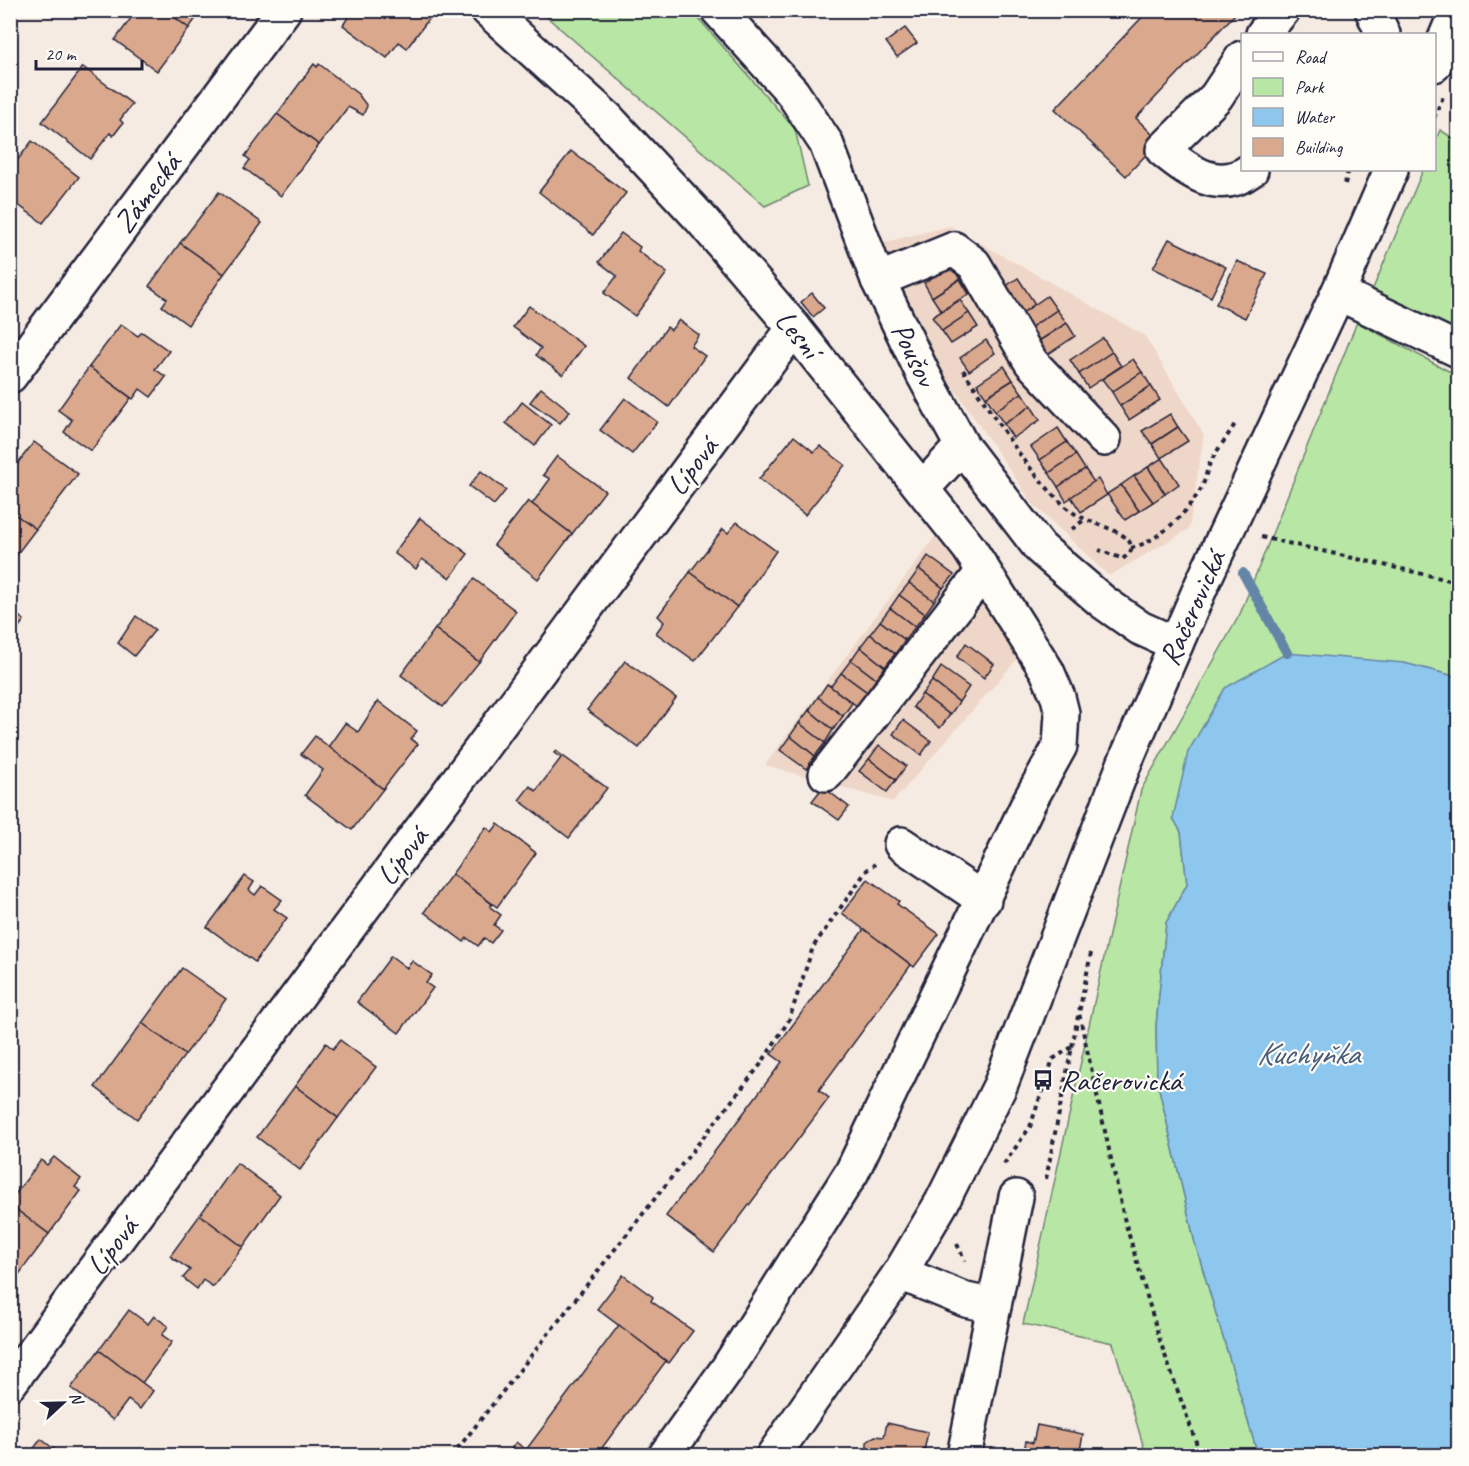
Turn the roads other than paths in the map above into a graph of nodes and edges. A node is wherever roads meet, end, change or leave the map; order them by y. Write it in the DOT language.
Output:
graph roads {
  1 [pos="284,10"];
  2 [pos="488,10"];
  3 [pos="718,10"];
  4 [pos="1372,10"];
  5 [pos="1457,10"];
  6 [pos="1383,33"];
  7 [pos="1241,60"];
  8 [pos="1436,60"];
  9 [pos="1250,171"];
  10 [pos="1391,171"];
  11 [pos="878,280"];
  12 [pos="1338,293"];
  13 [pos="794,328"];
  14 [pos="1458,350"];
  15 [pos="10,376"];
  16 [pos="1104,439"];
  17 [pos="962,446"];
  18 [pos="923,488"];
  19 [pos="983,572"];
  20 [pos="1176,644"];
  21 [pos="826,774"];
  22 [pos="901,844"];
  23 [pos="984,900"];
  24 [pos="1016,1197"];
  25 [pos="900,1273"];
  26 [pos="994,1306"];
  27 [pos="10,1383"];
  28 [pos="665,1455"];
  29 [pos="773,1455"];
  30 [pos="964,1455"];
  1 -- 15 [label="street, Zámecká"];
  2 -- 13 [label="street, Lesní"];
  3 -- 11 [label="street, Poušov"];
  4 -- 6 [label="street"];
  5 -- 8 [label="street"];
  7 -- 9 [label="street"];
  10 -- 12 [label="street, Račerovická"];
  11 -- 16 [label="street"];
  11 -- 17 [label="street, Poušov"];
  12 -- 14 [label="street"];
  12 -- 20 [label="street, Račerovická"];
  13 -- 18 [label="street, Lesní"];
  13 -- 27 [label="street, Lípová"];
  17 -- 18 [label="street"];
  17 -- 20 [label="street, Poušov"];
  18 -- 19 [label="street, Lesní"];
  19 -- 21 [label="street"];
  19 -- 23 [label="street, Lesní"];
  20 -- 25 [label="street, Račerovická"];
  22 -- 23 [label="street"];
  23 -- 28 [label="street, Lesní"];
  24 -- 26 [label="street"];
  25 -- 26 [label="street"];
  25 -- 29 [label="street, Račerovická"];
  26 -- 30 [label="street"];
}
